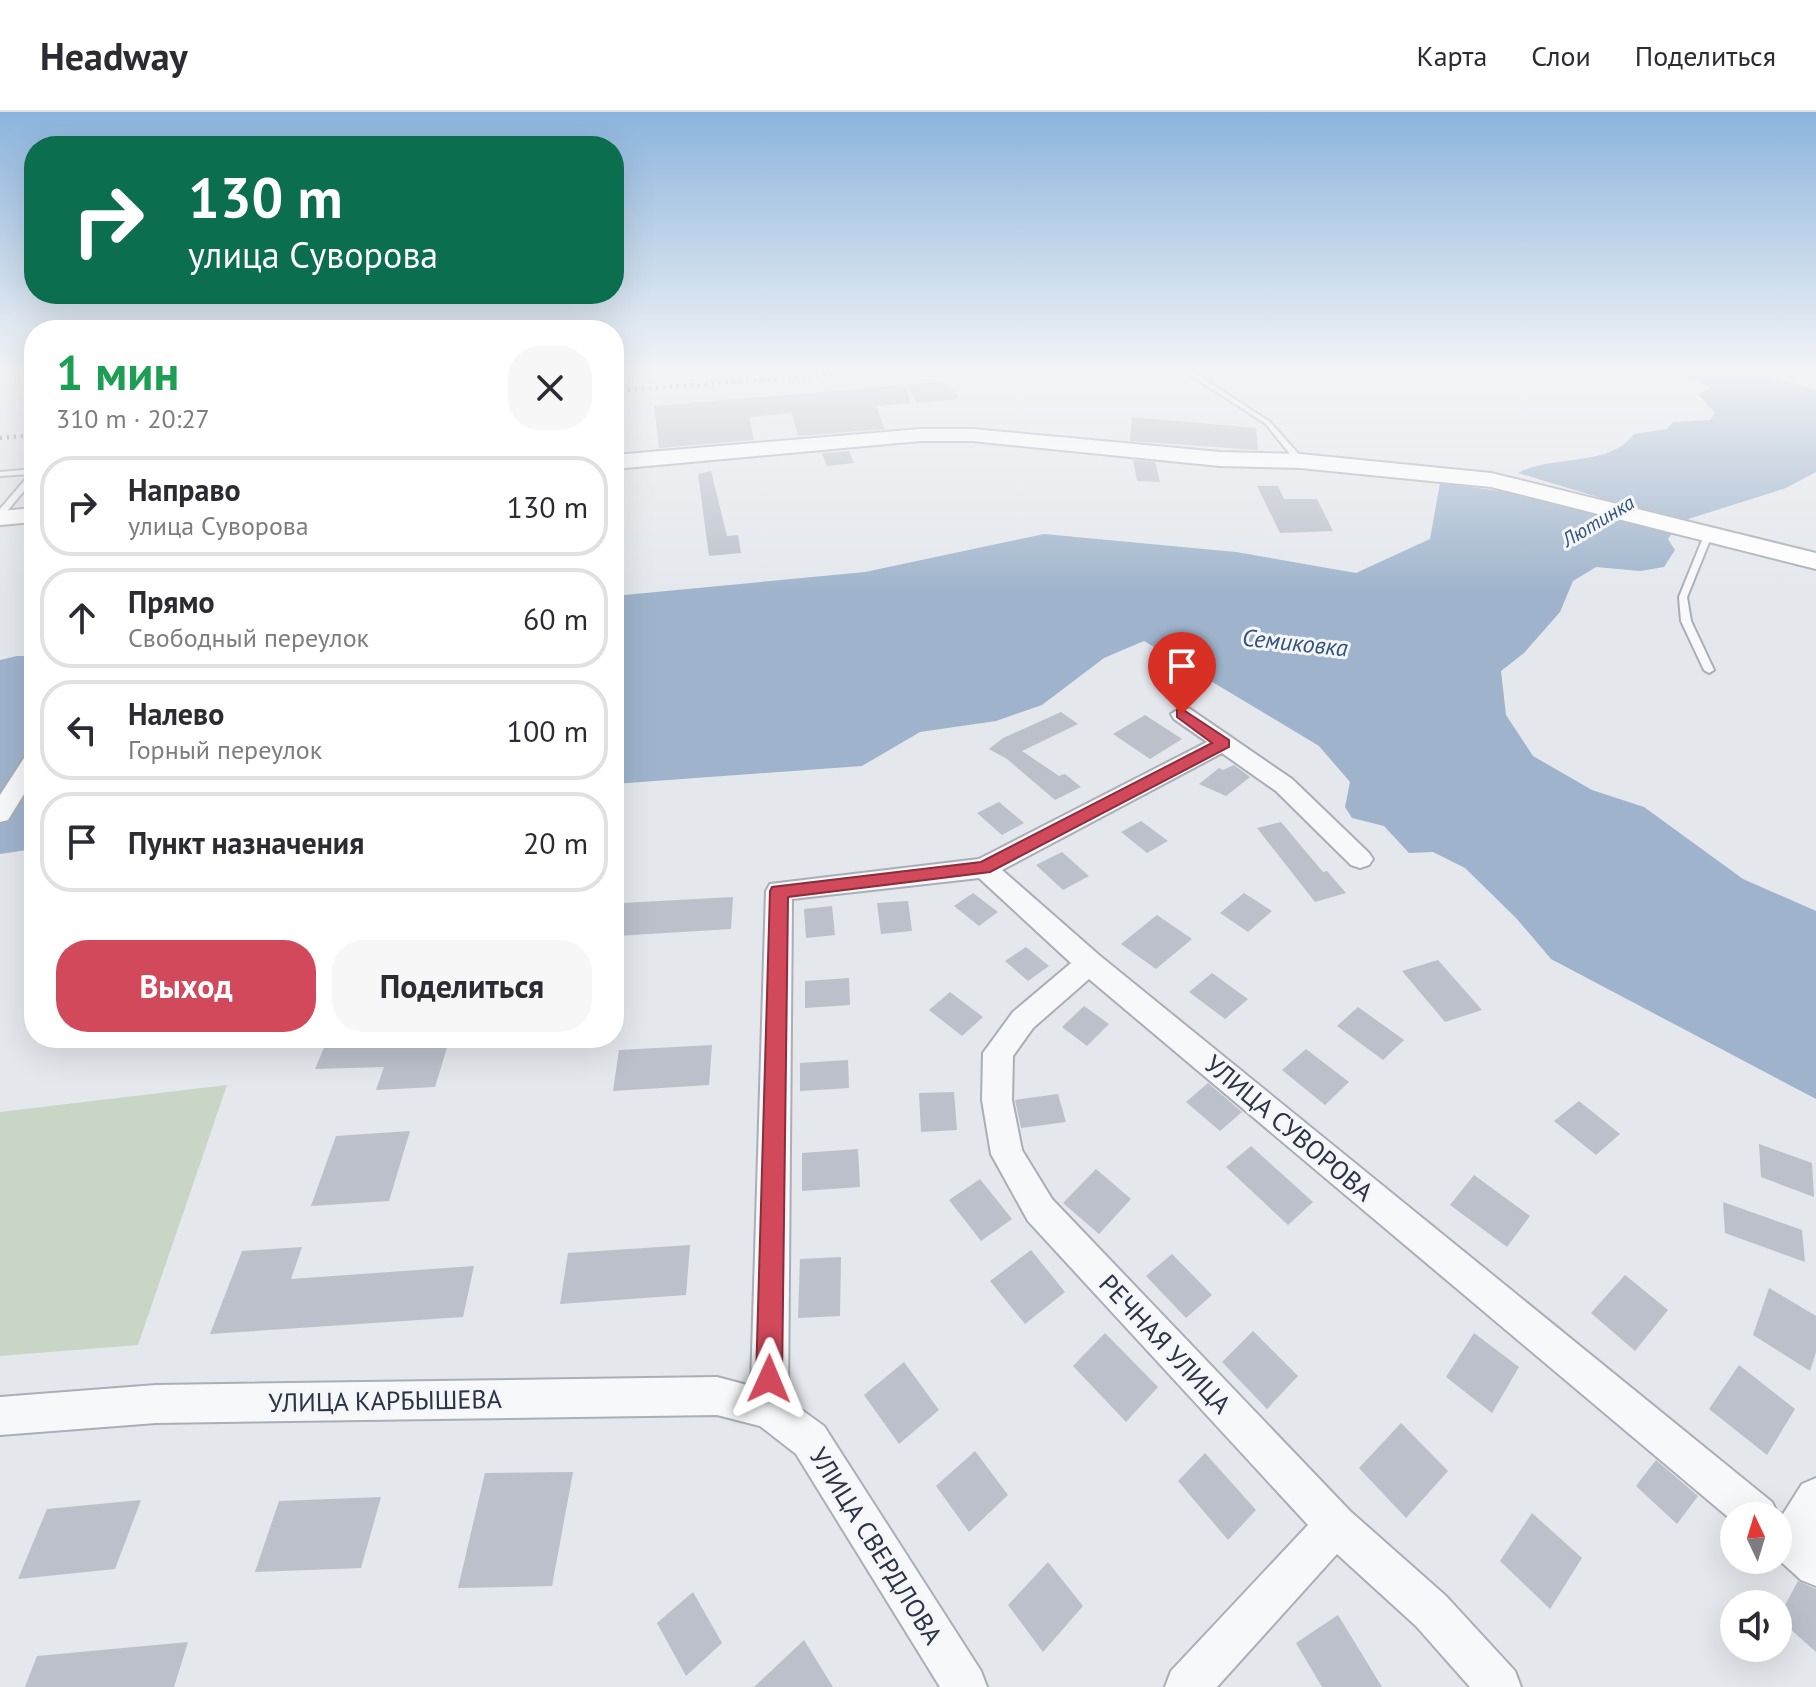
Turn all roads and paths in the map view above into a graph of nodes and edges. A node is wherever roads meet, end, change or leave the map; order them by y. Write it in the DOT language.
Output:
graph roads {
  1 [pos="801,446"];
  2 [pos="1080,446"];
  3 [pos="1287,446"];
  4 [pos="624,461"];
  5 [pos="1300,461"];
  6 [pos="24,473"];
  7 [pos="0,474"];
  8 [pos="24,485"];
  9 [pos="24,515"];
  10 [pos="0,516"];
  11 [pos="1708,535"];
  12 [pos="1816,561"];
  13 [pos="1709,670"];
  14 [pos="1182,714"];
  15 [pos="1223,743"];
  16 [pos="24,776"];
  17 [pos="0,814"];
  18 [pos="1360,859"];
  19 [pos="984,868"];
  20 [pos="1089,963"];
  21 [pos="769,1409"];
  22 [pos="0,1416"];
  23 [pos="1816,1498"];
  24 [pos="1740,1502"];
  25 [pos="1336,1525"];
  26 [pos="1792,1530"];
  27 [pos="965,1687"];
  28 [pos="1187,1687"];
  29 [pos="1499,1687"];
  1 -- 4 [label="main road"];
  2 -- 5 [label="main road"];
  3 -- 5 [label="lane"];
  5 -- 11 [label="main road"];
  6 -- 7 [label="lane"];
  8 -- 10 [label="lane"];
  9 -- 10 [label="main road"];
  11 -- 12 [label="main road"];
  11 -- 13 [label="lane"];
  14 -- 15 [label="street"];
  15 -- 18 [label="street"];
  15 -- 19 [label="street"];
  16 -- 17 [label="street"];
  19 -- 20 [label="street, УЛИЦА СУВОРОВА"];
  19 -- 21 [label="street"];
  20 -- 24 [label="street, УЛИЦА СУВОРОВА"];
  20 -- 25 [label="street, РЕЧНАЯ УЛИЦА"];
  21 -- 22 [label="street, УЛИЦА КАРБЫШЕВА"];
  21 -- 27 [label="street, УЛИЦА СВЕРДЛОВА"];
  23 -- 26 [label="street"];
  25 -- 28 [label="street"];
  25 -- 29 [label="street, РЕЧНАЯ УЛИЦА"];
}
